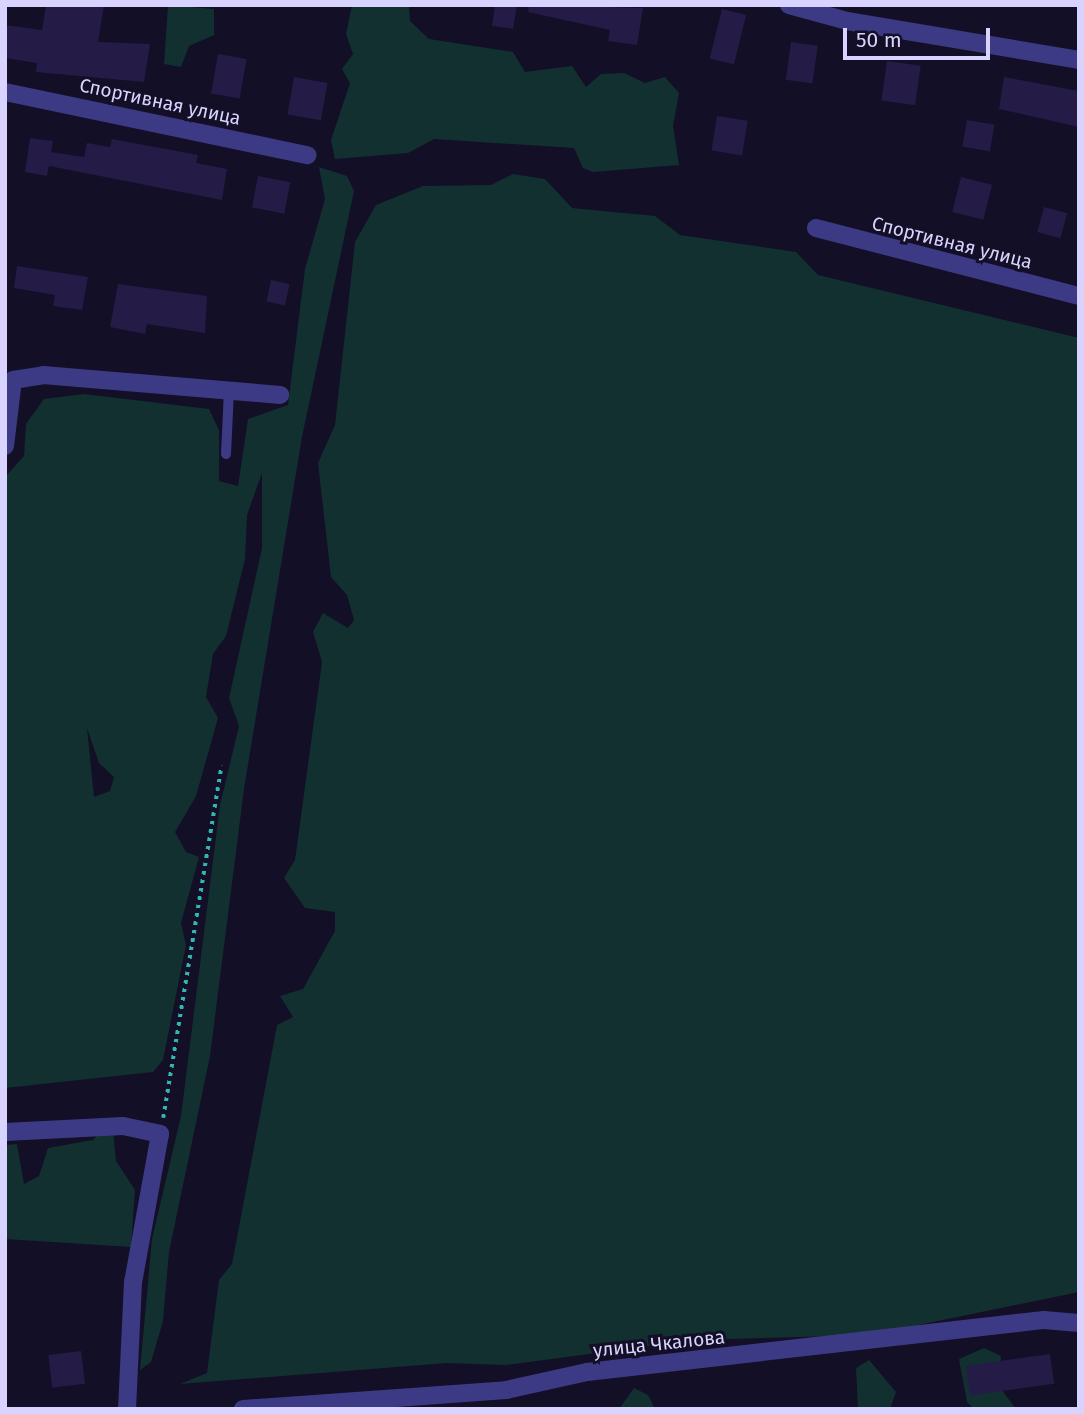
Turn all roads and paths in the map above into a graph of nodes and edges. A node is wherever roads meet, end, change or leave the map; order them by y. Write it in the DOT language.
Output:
graph roads {
  1 [pos="789,5"];
  2 [pos="1079,60"];
  3 [pos="5,92"];
  4 [pos="307,155"];
  5 [pos="816,228"];
  6 [pos="1079,296"];
  7 [pos="9,374"];
  8 [pos="229,391"];
  9 [pos="280,395"];
  10 [pos="5,446"];
  11 [pos="226,454"];
  12 [pos="221,766"];
  13 [pos="5,1132"];
  14 [pos="160,1134"];
  15 [pos="1079,1323"];
  16 [pos="127,1409"];
  17 [pos="243,1409"];
  1 -- 2 [label="street"];
  3 -- 4 [label="street, Спортивная улица"];
  5 -- 6 [label="street, Спортивная улица"];
  7 -- 8 [label="street"];
  7 -- 10 [label="street"];
  8 -- 9 [label="street"];
  8 -- 11 [label="lane"];
  12 -- 14 [label="path"];
  13 -- 14 [label="street"];
  14 -- 16 [label="street"];
  15 -- 17 [label="street, улица Чкалова"];
}
